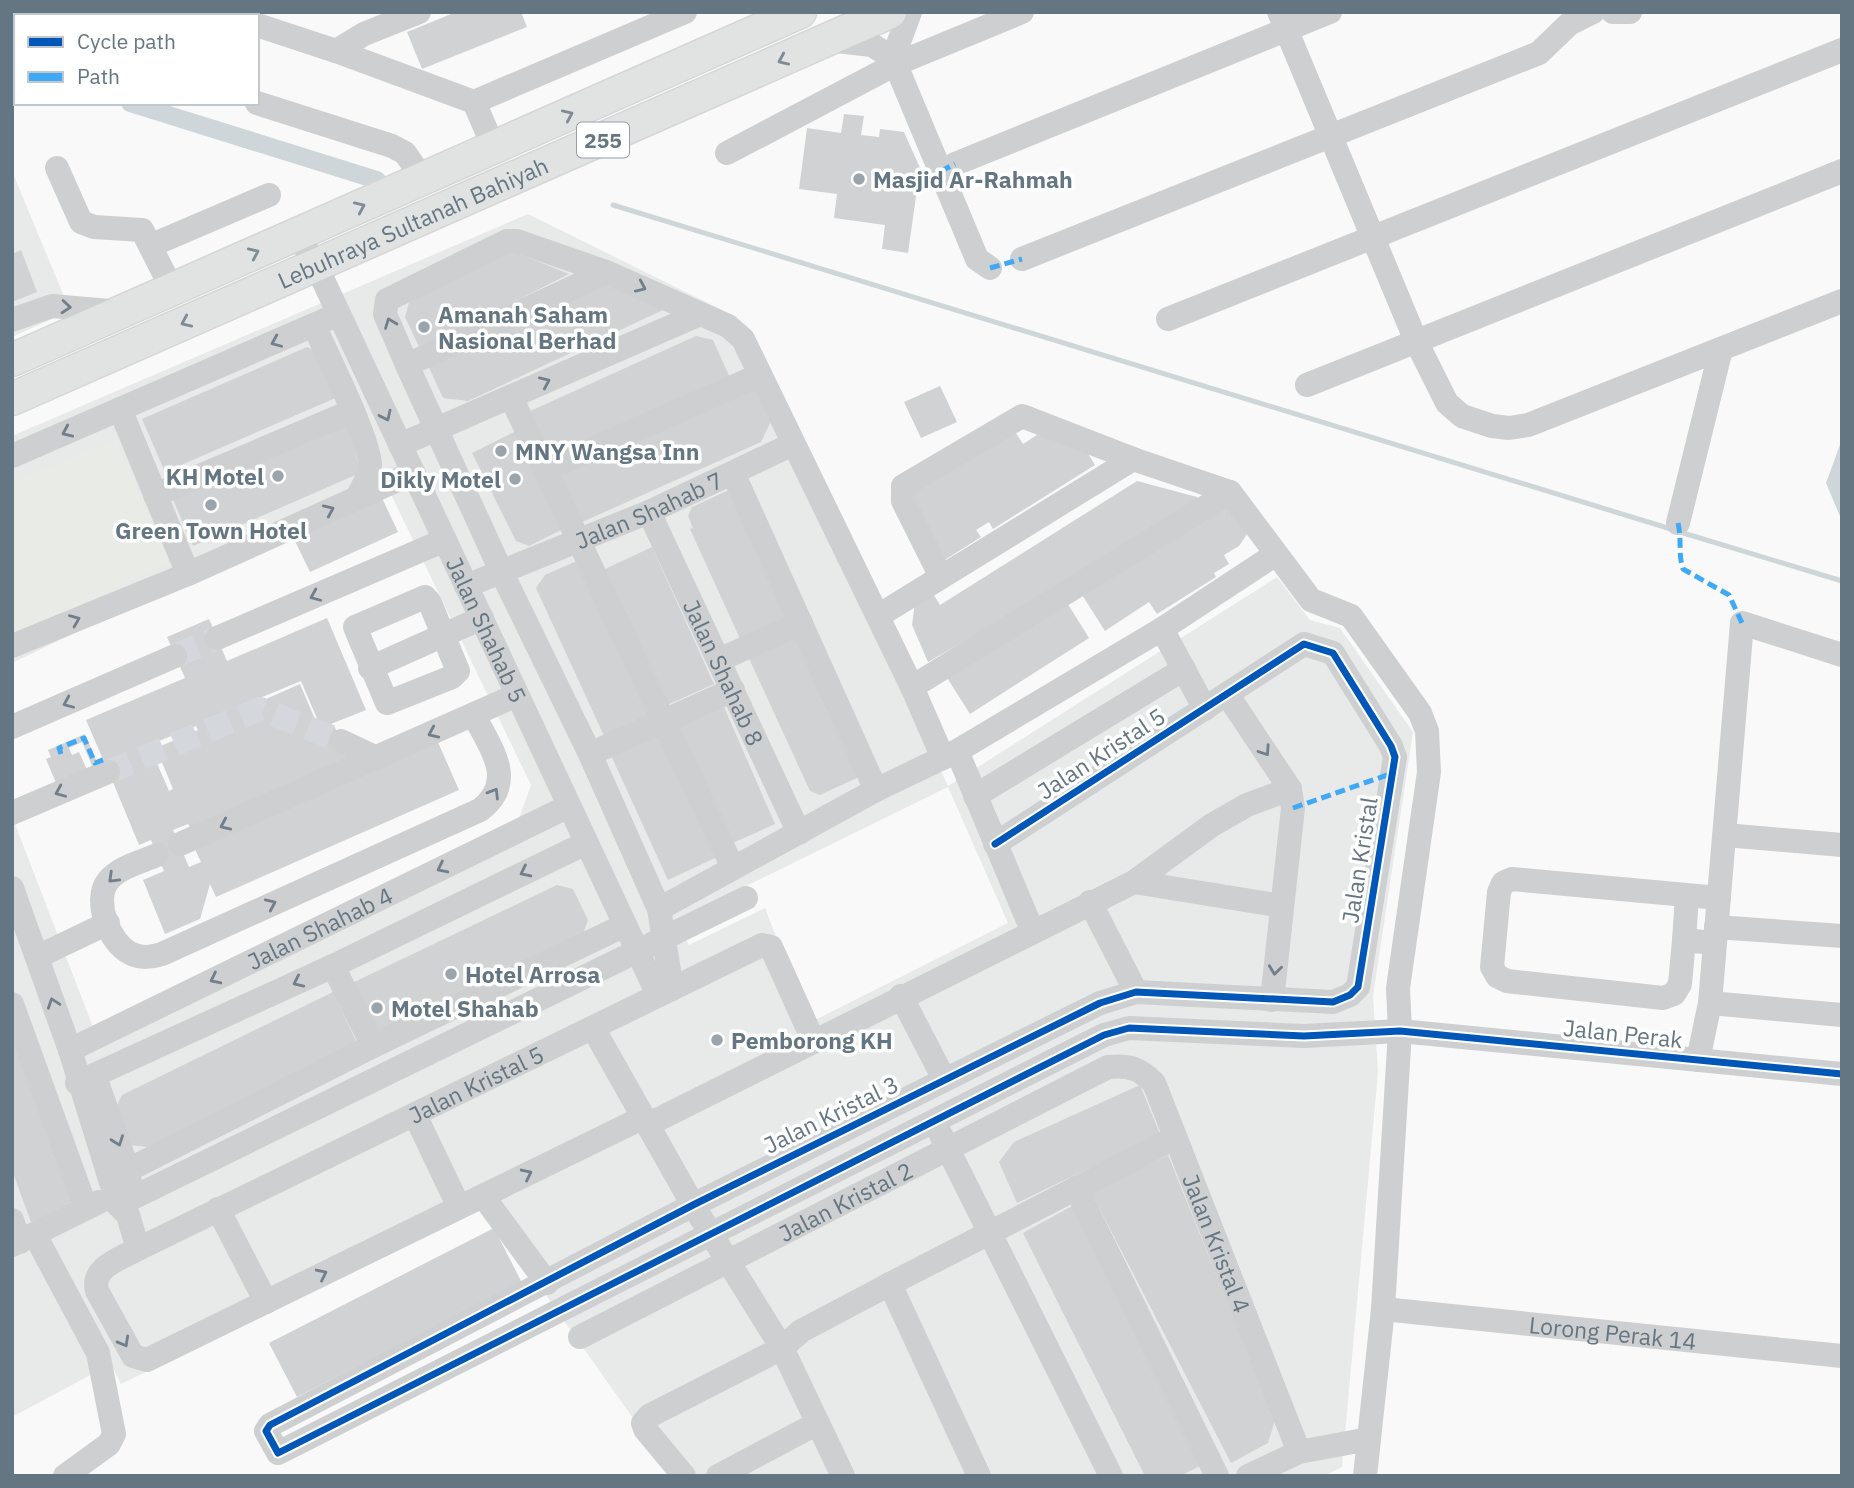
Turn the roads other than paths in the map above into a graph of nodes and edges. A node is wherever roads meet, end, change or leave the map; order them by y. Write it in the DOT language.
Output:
graph roads {
  1 [pos="419,12"];
  2 [pos="685,12"];
  3 [pos="800,12"];
  4 [pos="890,12"];
  5 [pos="910,12"];
  6 [pos="1022,12"];
  7 [pos="1330,12"];
  8 [pos="1593,12"];
  9 [pos="1613,12"];
  10 [pos="1630,12"];
  11 [pos="1283,21"];
  12 [pos="259,26"];
  13 [pos="826,40"];
  14 [pos="1842,50"];
  15 [pos="336,51"];
  16 [pos="894,61"];
  17 [pos="474,102"];
  18 [pos="259,104"];
  19 [pos="1332,136"];
  20 [pos="494,148"];
  21 [pos="727,153"];
  22 [pos="955,164"];
  23 [pos="57,168"];
  24 [pos="1842,171"];
  25 [pos="423,179"];
  26 [pos="269,195"];
  27 [pos="297,234"];
  28 [pos="1374,236"];
  29 [pos="152,245"];
  30 [pos="1021,259"];
  31 [pos="316,265"];
  32 [pos="990,268"];
  33 [pos="606,272"];
  34 [pos="172,289"];
  35 [pos="1842,301"];
  36 [pos="121,312"];
  37 [pos="339,314"];
  38 [pos="699,314"];
  39 [pos="1168,319"];
  40 [pos="12,320"];
  41 [pos="314,325"];
  42 [pos="1416,341"];
  43 [pos="1721,349"];
  44 [pos="12,360"];
  45 [pos="407,365"];
  46 [pos="760,375"];
  47 [pos="1307,385"];
  48 [pos="511,397"];
  49 [pos="12,399"];
  50 [pos="120,409"];
  51 [pos="352,411"];
  52 [pos="438,430"];
  53 [pos="793,444"];
  54 [pos="400,445"];
  55 [pos="12,456"];
  56 [pos="1133,459"];
  57 [pos="547,469"];
  58 [pos="413,473"];
  59 [pos="733,473"];
  60 [pos="1230,492"];
  61 [pos="155,495"];
  62 [pos="357,498"];
  63 [pos="649,512"];
  64 [pos="1678,523"];
  65 [pos="444,540"];
  66 [pos="577,542"];
  67 [pos="1276,554"];
  68 [pos="501,571"];
  69 [pos="188,574"];
  70 [pos="941,577"];
  71 [pos="466,586"];
  72 [pos="878,616"];
  73 [pos="482,618"];
  74 [pos="801,623"];
  75 [pos="1162,629"];
  76 [pos="444,635"];
  77 [pos="217,638"];
  78 [pos="12,646"];
  79 [pos="1842,655"];
  80 [pos="175,656"];
  81 [pos="719,660"];
  82 [pos="370,668"];
  83 [pos="1184,669"];
  84 [pos="912,687"];
  85 [pos="733,690"];
  86 [pos="1227,694"];
  87 [pos="517,695"];
  88 [pos="1205,709"];
  89 [pos="474,715"];
  90 [pos="664,720"];
  91 [pos="12,727"];
  92 [pos="341,741"];
  93 [pos="590,754"];
  94 [pos="950,754"];
  95 [pos="1395,757"];
  96 [pos="377,758"];
  97 [pos="108,772"];
  98 [pos="1429,772"];
  99 [pos="1290,789"];
  100 [pos="876,790"];
  101 [pos="975,796"];
  102 [pos="569,806"];
  103 [pos="12,813"];
  104 [pos="471,814"];
  105 [pos="799,833"];
  106 [pos="1725,835"];
  107 [pos="586,842"];
  108 [pos="180,844"];
  109 [pos="995,844"];
  110 [pos="1842,845"];
  111 [pos="486,847"];
  112 [pos="157,855"];
  113 [pos="733,868"];
  114 [pos="1134,882"];
  115 [pos="12,888"];
  116 [pos="1687,896"];
  117 [pos="746,898"];
  118 [pos="1719,898"];
  119 [pos="1090,902"];
  120 [pos="1283,906"];
  121 [pos="659,909"];
  122 [pos="17,918"];
  123 [pos="108,923"];
  124 [pos="625,925"];
  125 [pos="1032,930"];
  126 [pos="1715,935"];
  127 [pos="1842,936"];
  128 [pos="664,938"];
  129 [pos="1684,940"];
  130 [pos="638,952"];
  131 [pos="37,957"];
  132 [pos="333,966"];
  133 [pos="665,992"];
  134 [pos="1130,993"];
  135 [pos="901,996"];
  136 [pos="1272,1000"];
  137 [pos="1710,1003"];
  138 [pos="12,1004"];
  139 [pos="1842,1015"];
  140 [pos="593,1028"];
  141 [pos="1129,1028"];
  142 [pos="1400,1031"];
  143 [pos="813,1040"];
  144 [pos="373,1046"];
  145 [pos="70,1050"];
  146 [pos="1698,1060"];
  147 [pos="1108,1067"];
  148 [pos="1842,1074"];
  149 [pos="944,1079"];
  150 [pos="86,1080"];
  151 [pos="415,1115"];
  152 [pos="932,1120"];
  153 [pos="645,1122"];
  154 [pos="1174,1138"];
  155 [pos="947,1148"];
  156 [pos="1076,1188"];
  157 [pos="122,1193"];
  158 [pos="483,1196"];
  159 [pos="693,1205"];
  160 [pos="459,1207"];
  161 [pos="86,1208"];
  162 [pos="218,1209"];
  163 [pos="990,1231"];
  164 [pos="712,1234"];
  165 [pos="20,1236"];
  166 [pos="138,1249"];
  167 [pos="728,1261"];
  168 [pos="547,1283"];
  169 [pos="890,1284"];
  170 [pos="266,1302"];
  171 [pos="1383,1309"];
  172 [pos="580,1337"];
  173 [pos="782,1348"];
  174 [pos="1842,1356"];
  175 [pos="818,1423"];
  176 [pos="1369,1440"];
  177 [pos="1298,1452"];
  178 [pos="65,1476"];
  179 [pos="684,1476"];
  180 [pos="718,1476"];
  181 [pos="843,1476"];
  182 [pos="979,1476"];
  183 [pos="1111,1476"];
  184 [pos="1217,1476"];
  185 [pos="1248,1476"];
  186 [pos="1365,1476"];
  1 -- 15 [label="street"];
  2 -- 17 [label="street"];
  20 -- 3 [label="main road, Lebuhraya Sultanah Bahiyah / 255, one-way"];
  4 -- 13 [label="main road, Lebuhraya Sultanah Bahiyah / 255"];
  5 -- 16 [label="street"];
  6 -- 16 [label="street"];
  7 -- 11 [label="street"];
  8 -- 19 [label="street"];
  9 -- 10 [label="street"];
  11 -- 19 [label="street"];
  11 -- 22 [label="street"];
  12 -- 15 [label="street"];
  13 -- 16 [label="street"];
  13 -- 31 [label="main road, Lebuhraya Sultanah Bahiyah / 255, one-way"];
  14 -- 28 [label="street"];
  15 -- 17 [label="street"];
  16 -- 21 [label="street"];
  16 -- 32 [label="street"];
  17 -- 20 [label="street"];
  18 -- 25 [label="street"];
  19 -- 28 [label="street"];
  19 -- 30 [label="street"];
  20 -- 25 [label="main road, Lebuhraya Sultanah Bahiyah / 255"];
  23 -- 29 [label="street"];
  24 -- 42 [label="street"];
  27 -- 25 [label="main road, Lebuhraya Sultanah Bahiyah / 255, one-way"];
  26 -- 29 [label="street"];
  27 -- 31 [label="street, Jalan Shahab 5"];
  34 -- 27 [label="main road, Lebuhraya Sultanah Bahiyah / 255, one-way"];
  28 -- 39 [label="street"];
  28 -- 42 [label="street"];
  29 -- 34 [label="street"];
  31 -- 37 [label="street, Jalan Shahab 5"];
  31 -- 49 [label="main road, Lebuhraya Sultanah Bahiyah / 255, one-way"];
  33 -- 38 [label="street, one-way"];
  33 -- 45 [label="street"];
  45 -- 33 [label="street, one-way"];
  34 -- 36 [label="main road, Lebuhraya Sultanah Bahiyah / 255"];
  35 -- 43 [label="street"];
  40 -- 36 [label="street, one-way"];
  36 -- 44 [label="main road, Lebuhraya Sultanah Bahiyah / 255"];
  37 -- 41 [label="street"];
  37 -- 54 [label="street, Jalan Shahab 5, one-way"];
  38 -- 46 [label="street"];
  48 -- 38 [label="street, one-way"];
  41 -- 50 [label="street, one-way"];
  41 -- 51 [label="street"];
  42 -- 43 [label="street"];
  42 -- 47 [label="street"];
  43 -- 64 [label="street"];
  45 -- 52 [label="street"];
  46 -- 53 [label="street"];
  46 -- 57 [label="street"];
  48 -- 52 [label="street"];
  48 -- 57 [label="street"];
  50 -- 55 [label="street, one-way"];
  50 -- 61 [label="street"];
  51 -- 61 [label="street"];
  51 -- 62 [label="street"];
  52 -- 54 [label="street"];
  52 -- 68 [label="street"];
  53 -- 59 [label="street, Jalan Shahab 7"];
  53 -- 72 [label="street"];
  54 -- 58 [label="street, Jalan Shahab 5"];
  56 -- 60 [label="street"];
  56 -- 70 [label="street"];
  56 -- 70 [label="street"];
  57 -- 66 [label="street"];
  58 -- 62 [label="street"];
  58 -- 65 [label="street, Jalan Shahab 5"];
  59 -- 63 [label="street, Jalan Shahab 7"];
  59 -- 74 [label="street"];
  60 -- 67 [label="street"];
  60 -- 84 [label="street"];
  61 -- 69 [label="street"];
  69 -- 62 [label="street, one-way"];
  63 -- 66 [label="street, Jalan Shahab 7"];
  63 -- 81 [label="street, Jalan Shahab 8"];
  65 -- 71 [label="street, Jalan Shahab 5"];
  65 -- 77 [label="street, one-way"];
  66 -- 68 [label="street, Jalan Shahab 7"];
  66 -- 90 [label="street"];
  67 -- 75 [label="street"];
  67 -- 98 [label="street"];
  68 -- 71 [label="street, Jalan Shahab 7"];
  68 -- 93 [label="street"];
  78 -- 69 [label="street, one-way"];
  70 -- 72 [label="street"];
  71 -- 73 [label="street, Jalan Shahab 5"];
  72 -- 84 [label="street"];
  73 -- 76 [label="street"];
  73 -- 87 [label="street, Jalan Shahab 5"];
  74 -- 81 [label="street"];
  74 -- 100 [label="street"];
  75 -- 83 [label="street"];
  75 -- 94 [label="street"];
  76 -- 82 [label="street"];
  76 -- 82 [label="street"];
  76 -- 82 [label="street"];
  79 -- 106 [label="street"];
  80 -- 91 [label="street, one-way"];
  81 -- 85 [label="street, Jalan Shahab 8"];
  83 -- 88 [label="street"];
  83 -- 101 [label="street"];
  84 -- 94 [label="street"];
  85 -- 90 [label="street"];
  85 -- 105 [label="street, Jalan Shahab 8"];
  86 -- 88 [label="street, Jalan Kristal 5"];
  86 -- 95 [label="street"];
  86 -- 99 [label="street, one-way"];
  87 -- 89 [label="street"];
  87 -- 102 [label="street, Jalan Shahab 5"];
  88 -- 109 [label="street, Jalan Kristal 5"];
  89 -- 96 [label="street, one-way"];
  104 -- 89 [label="street, one-way"];
  90 -- 93 [label="street"];
  90 -- 113 [label="street"];
  92 -- 96 [label="street"];
  93 -- 121 [label="street"];
  94 -- 100 [label="street"];
  94 -- 101 [label="street"];
  95 -- 98 [label="street"];
  95 -- 136 [label="street, Jalan Kristal"];
  96 -- 108 [label="street, one-way"];
  97 -- 103 [label="street, one-way"];
  98 -- 142 [label="street"];
  99 -- 114 [label="street"];
  99 -- 120 [label="street"];
  100 -- 105 [label="street"];
  101 -- 109 [label="street"];
  102 -- 107 [label="street, Jalan Shahab 5"];
  102 -- 111 [label="street, Jalan Shahab 4"];
  104 -- 111 [label="street"];
  123 -- 104 [label="street, one-way"];
  105 -- 113 [label="street"];
  106 -- 110 [label="street"];
  106 -- 118 [label="street"];
  107 -- 124 [label="street, Jalan Shahab 5"];
  107 -- 132 [label="street, one-way"];
  109 -- 125 [label="street"];
  111 -- 145 [label="street, Jalan Shahab 4, one-way"];
  112 -- 123 [label="street, one-way"];
  113 -- 121 [label="street"];
  114 -- 119 [label="street"];
  114 -- 120 [label="street"];
  115 -- 122 [label="street"];
  116 -- 118 [label="street"];
  116 -- 129 [label="street"];
  116 -- 129 [label="street"];
  117 -- 128 [label="street"];
  118 -- 126 [label="street"];
  119 -- 125 [label="street"];
  119 -- 134 [label="street"];
  120 -- 136 [label="street, one-way"];
  121 -- 128 [label="street"];
  122 -- 131 [label="street"];
  123 -- 131 [label="street"];
  124 -- 130 [label="street, Jalan Shahab 5"];
  124 -- 144 [label="street"];
  125 -- 135 [label="street"];
  126 -- 127 [label="street"];
  126 -- 129 [label="street"];
  126 -- 137 [label="street"];
  128 -- 130 [label="street"];
  128 -- 133 [label="street"];
  130 -- 133 [label="street, Jalan Shahab 5"];
  130 -- 157 [label="street"];
  145 -- 131 [label="street, one-way"];
  132 -- 144 [label="street"];
  132 -- 150 [label="street, one-way"];
  133 -- 140 [label="street, Jalan Kristal 5"];
  133 -- 143 [label="street, Jalan Kristal 5"];
  134 -- 136 [label="street, Jalan Kristal"];
  134 -- 141 [label="street"];
  134 -- 149 [label="street, Jalan Kristal 3"];
  135 -- 143 [label="street"];
  135 -- 149 [label="street"];
  137 -- 139 [label="street"];
  137 -- 146 [label="street"];
  138 -- 161 [label="street"];
  140 -- 151 [label="street, Jalan Kristal 5"];
  140 -- 153 [label="street"];
  141 -- 142 [label="street, Jalan Perak"];
  141 -- 152 [label="street"];
  142 -- 146 [label="street, Jalan Perak"];
  142 -- 171 [label="street"];
  143 -- 153 [label="street"];
  144 -- 157 [label="street"];
  145 -- 150 [label="street"];
  146 -- 148 [label="street, Jalan Perak"];
  147 -- 154 [label="street, Jalan Kristal 4"];
  147 -- 155 [label="street, Jalan Kristal 2"];
  149 -- 159 [label="street, Jalan Kristal 3"];
  150 -- 157 [label="street"];
  151 -- 160 [label="street"];
  151 -- 162 [label="street, Jalan Kristal 5"];
  152 -- 155 [label="street"];
  152 -- 164 [label="street"];
  158 -- 153 [label="street, one-way"];
  153 -- 159 [label="street"];
  154 -- 156 [label="street"];
  154 -- 177 [label="street, Jalan Kristal 4"];
  155 -- 163 [label="street"];
  155 -- 167 [label="street, Jalan Kristal 2"];
  156 -- 163 [label="street"];
  156 -- 184 [label="street"];
  157 -- 161 [label="street"];
  157 -- 166 [label="street"];
  158 -- 160 [label="street"];
  158 -- 168 [label="street"];
  159 -- 164 [label="street"];
  159 -- 168 [label="street, Jalan Kristal 3"];
  170 -- 160 [label="street, one-way"];
  161 -- 165 [label="street"];
  162 -- 166 [label="street, Jalan Kristal 5"];
  162 -- 170 [label="street"];
  163 -- 169 [label="street"];
  163 -- 183 [label="street"];
  164 -- 167 [label="street"];
  164 -- 168 [label="street, Jalan Kristal 3"];
  165 -- 178 [label="street"];
  166 -- 170 [label="street, Jalan Kristal 5, one-way"];
  167 -- 172 [label="street, Jalan Kristal 2"];
  167 -- 173 [label="street"];
  169 -- 173 [label="street"];
  169 -- 182 [label="street"];
  171 -- 174 [label="street, Lorong Perak 14"];
  171 -- 176 [label="street"];
  173 -- 175 [label="street"];
  173 -- 179 [label="street"];
  175 -- 180 [label="street"];
  175 -- 181 [label="street"];
  176 -- 177 [label="street"];
  176 -- 186 [label="street"];
  177 -- 185 [label="street"];
}
